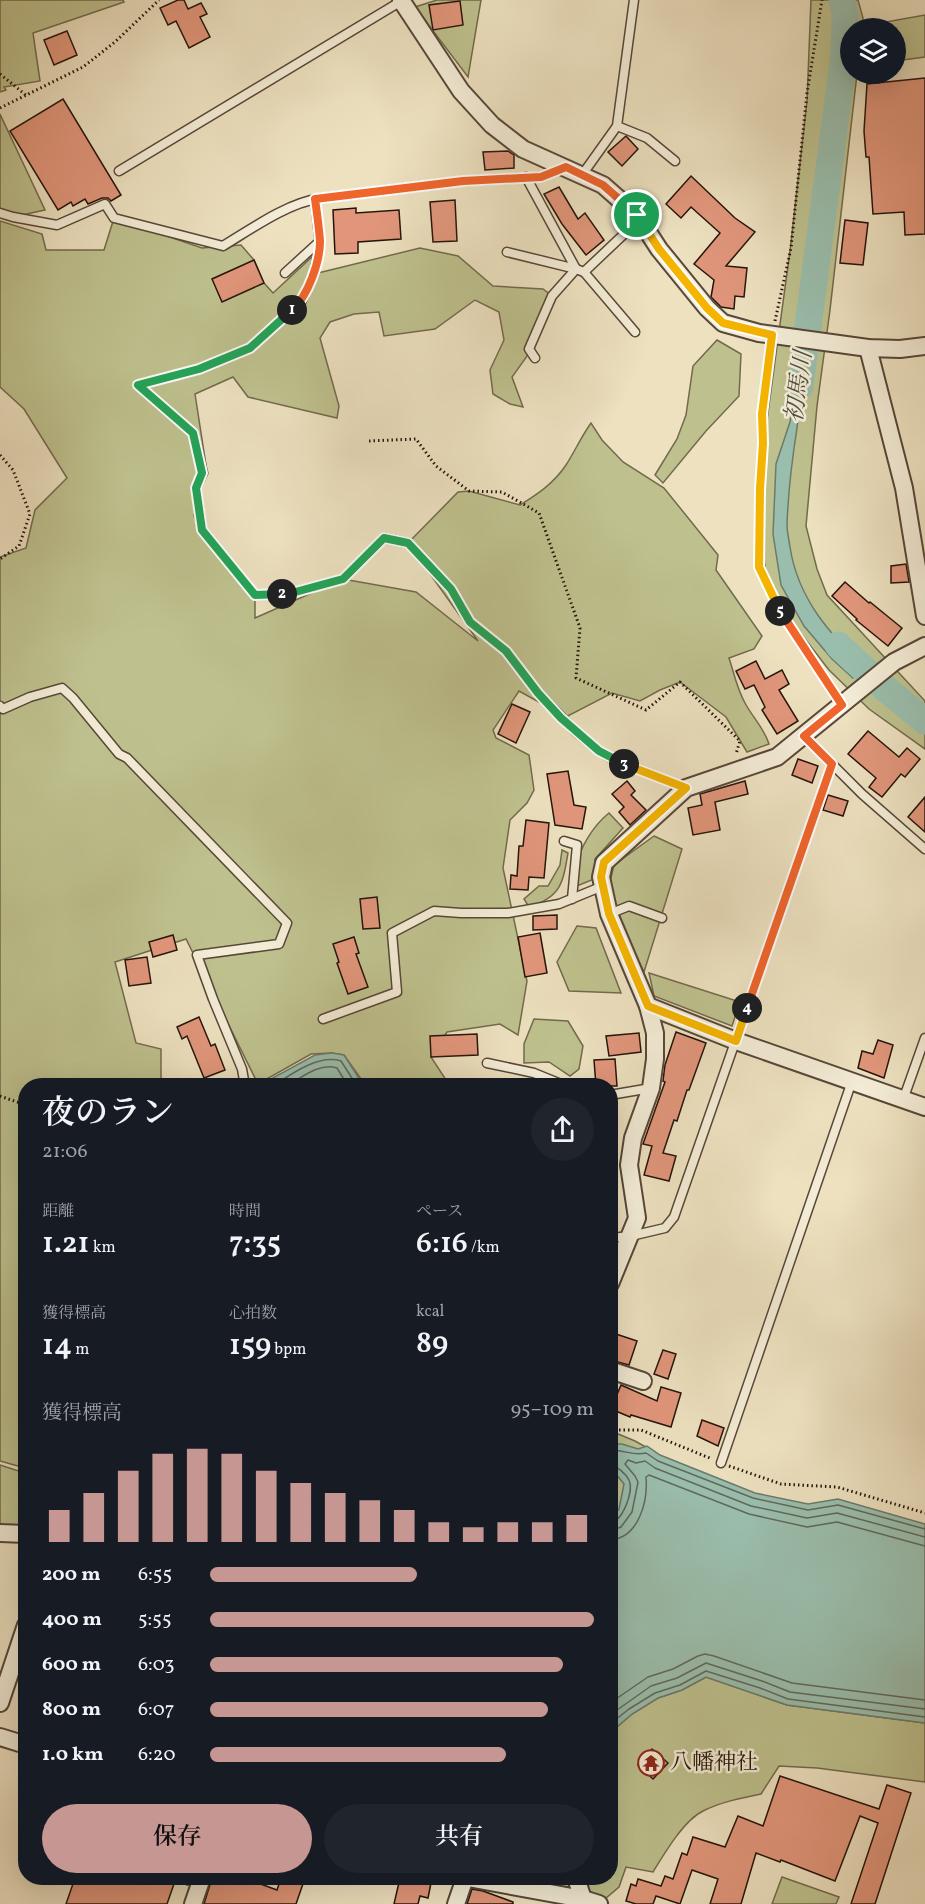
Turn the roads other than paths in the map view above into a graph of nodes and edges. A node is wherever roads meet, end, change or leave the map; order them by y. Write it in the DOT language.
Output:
graph roads {
  1 [pos="402,0"];
  2 [pos="634,0"];
  3 [pos="617,126"];
  4 [pos="675,161"];
  5 [pos="566,167"];
  6 [pos="119,171"];
  7 [pos="582,175"];
  8 [pos="526,177"];
  9 [pos="315,199"];
  10 [pos="0,213"];
  11 [pos="640,219"];
  12 [pos="320,241"];
  13 [pos="507,252"];
  14 [pos="580,270"];
  15 [pos="285,273"];
  16 [pos="634,332"];
  17 [pos="925,346"];
  18 [pos="868,348"];
  19 [pos="535,358"];
  20 [pos="925,616"];
  21 [pos="925,646"];
  22 [pos="0,706"];
  23 [pos="804,736"];
  24 [pos="832,764"];
  25 [pos="686,788"];
  26 [pos="564,840"];
  27 [pos="925,849"];
  28 [pos="603,886"];
  29 [pos="572,899"];
  30 [pos="609,914"];
  31 [pos="662,918"];
  32 [pos="648,1006"];
  33 [pos="323,1019"];
  34 [pos="925,1038"];
  35 [pos="736,1041"];
  36 [pos="487,1063"];
  37 [pos="244,1078"];
  38 [pos="546,1078"];
  39 [pos="852,1082"];
  40 [pos="651,1088"];
  41 [pos="618,1094"];
  42 [pos="903,1100"];
  43 [pos="925,1107"];
  44 [pos="631,1236"];
  45 [pos="618,1237"];
  46 [pos="618,1266"];
  47 [pos="618,1373"];
  48 [pos="643,1381"];
  49 [pos="721,1463"];
  50 [pos="0,1533"];
  51 [pos="18,1534"];
  52 [pos="18,1649"];
  53 [pos="0,1702"];
  54 [pos="0,1737"];
  55 [pos="18,1743"];
  56 [pos="200,1885"];
  57 [pos="463,1885"];
  58 [pos="505,1885"];
  59 [pos="578,1885"];
  60 [pos="583,1899"];
  61 [pos="193,1904"];
  62 [pos="456,1904"];
  63 [pos="599,1904"];
  1 -- 5 [label="street"];
  1 -- 6 [label="lane"];
  2 -- 3 [label="lane"];
  3 -- 4 [label="lane"];
  3 -- 7 [label="lane"];
  5 -- 7 [label="street"];
  5 -- 8 [label="lane"];
  7 -- 11 [label="street"];
  8 -- 9 [label="lane"];
  8 -- 14 [label="lane"];
  9 -- 10 [label="lane"];
  9 -- 12 [label="lane"];
  11 -- 14 [label="lane"];
  11 -- 18 [label="street"];
  12 -- 15 [label="lane"];
  12 -- 25 [label="lane"];
  13 -- 14 [label="lane"];
  14 -- 16 [label="lane"];
  14 -- 19 [label="lane"];
  17 -- 18 [label="street"];
  18 -- 20 [label="street"];
  21 -- 23 [label="street"];
  22 -- 37 [label="lane"];
  23 -- 24 [label="lane"];
  23 -- 25 [label="street"];
  24 -- 27 [label="lane"];
  24 -- 35 [label="lane"];
  25 -- 28 [label="street"];
  26 -- 29 [label="lane"];
  28 -- 29 [label="lane"];
  28 -- 30 [label="street"];
  29 -- 33 [label="lane"];
  30 -- 31 [label="lane"];
  30 -- 32 [label="street"];
  32 -- 35 [label="street"];
  32 -- 40 [label="street"];
  34 -- 42 [label="lane"];
  35 -- 39 [label="street"];
  35 -- 44 [label="lane"];
  36 -- 38 [label="lane"];
  39 -- 42 [label="street"];
  39 -- 49 [label="lane"];
  40 -- 41 [label="lane"];
  40 -- 44 [label="street"];
  42 -- 43 [label="street"];
  44 -- 45 [label="lane"];
  44 -- 46 [label="street"];
  47 -- 48 [label="street"];
  50 -- 51 [label="street"];
  52 -- 53 [label="street"];
  54 -- 55 [label="street"];
  56 -- 61 [label="street"];
  57 -- 62 [label="street"];
  58 -- 60 [label="street"];
  59 -- 60 [label="street"];
  60 -- 63 [label="street"];
}
